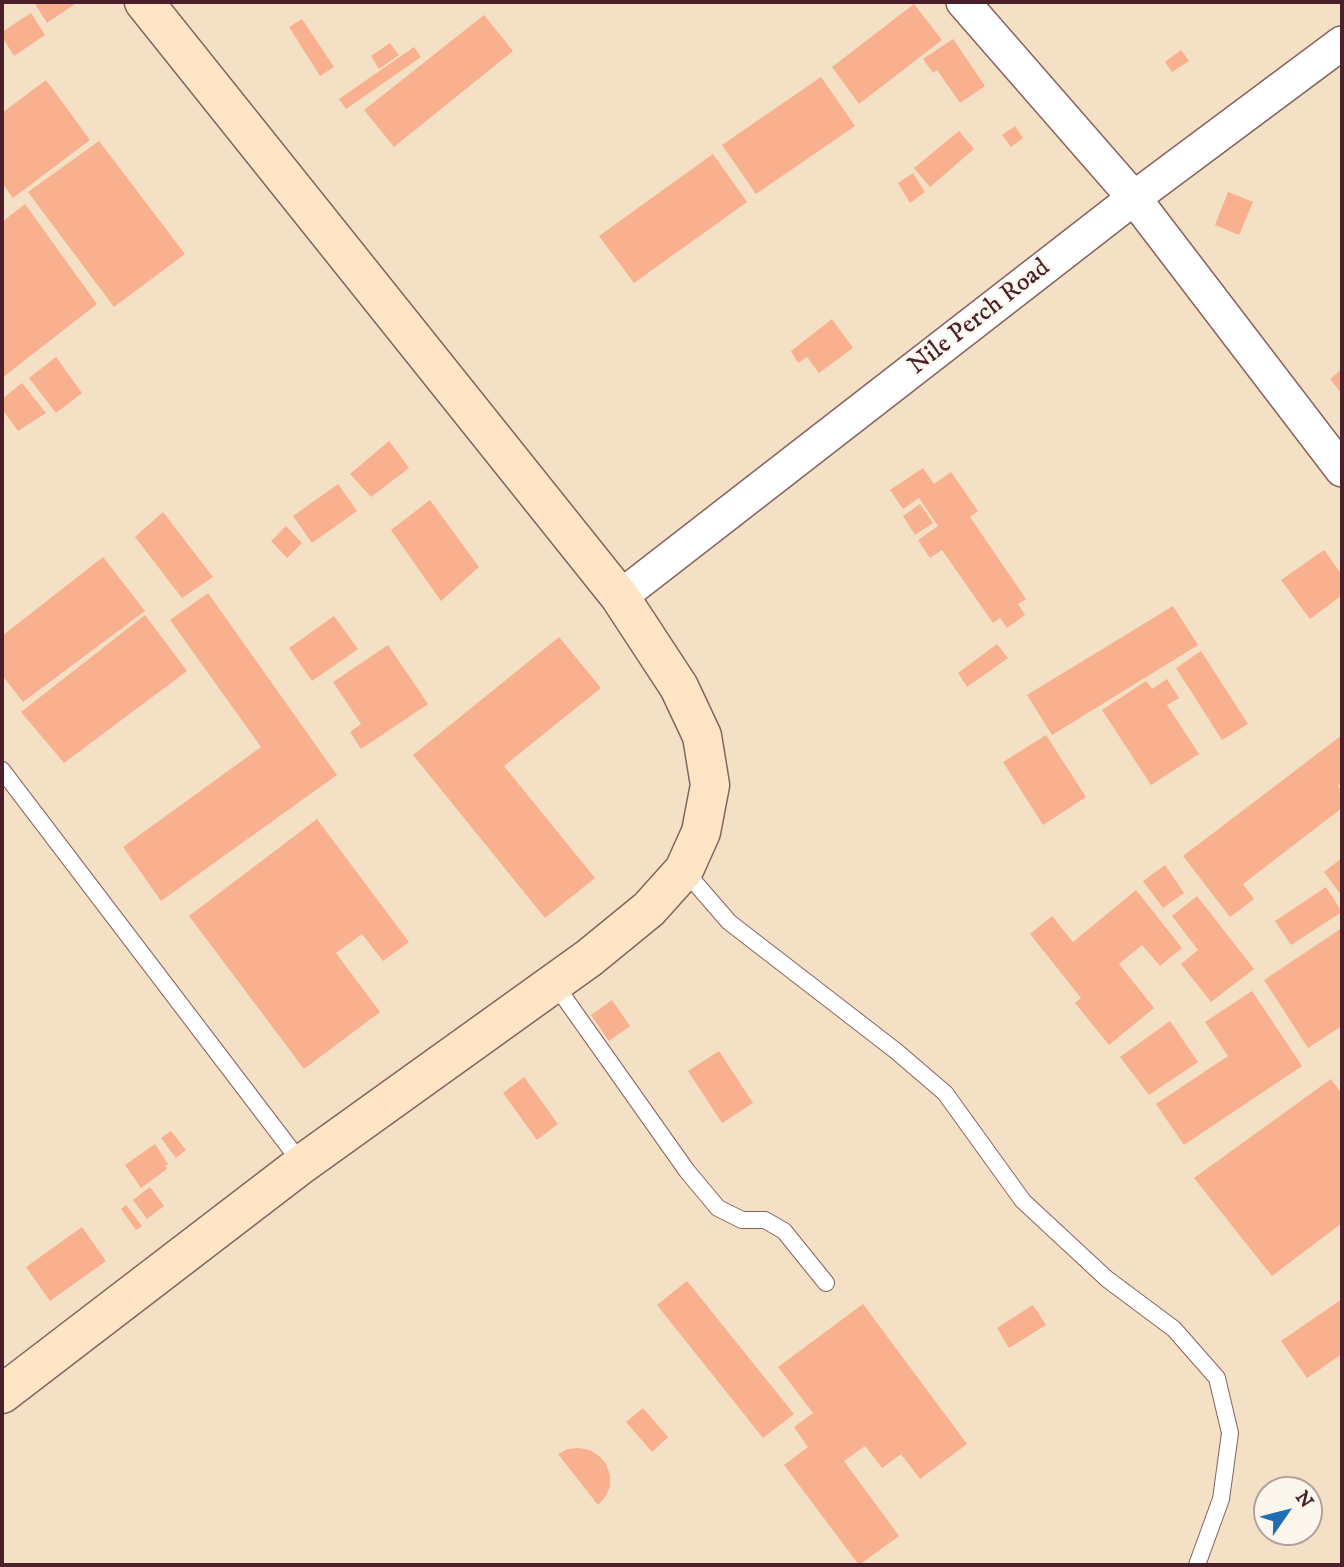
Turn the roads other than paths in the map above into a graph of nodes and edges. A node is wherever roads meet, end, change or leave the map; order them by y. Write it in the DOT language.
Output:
graph roads {
  1 [pos="144,2"];
  2 [pos="963,2"];
  3 [pos="1342,43"];
  4 [pos="1135,198"];
  5 [pos="1342,470"];
  6 [pos="620,597"];
  7 [pos="2,769"];
  8 [pos="684,870"];
  9 [pos="554,983"];
  10 [pos="302,1164"];
  11 [pos="826,1283"];
  12 [pos="2,1394"];
  13 [pos="1197,1565"];
  1 -- 6 [label="street"];
  2 -- 4 [label="street"];
  3 -- 4 [label="street, Nile Perch Road"];
  4 -- 5 [label="street"];
  4 -- 6 [label="street, Nile Perch Road"];
  6 -- 8 [label="street"];
  7 -- 10 [label="lane"];
  8 -- 9 [label="street"];
  8 -- 13 [label="lane"];
  9 -- 10 [label="street"];
  9 -- 11 [label="lane"];
  10 -- 12 [label="street"];
}
